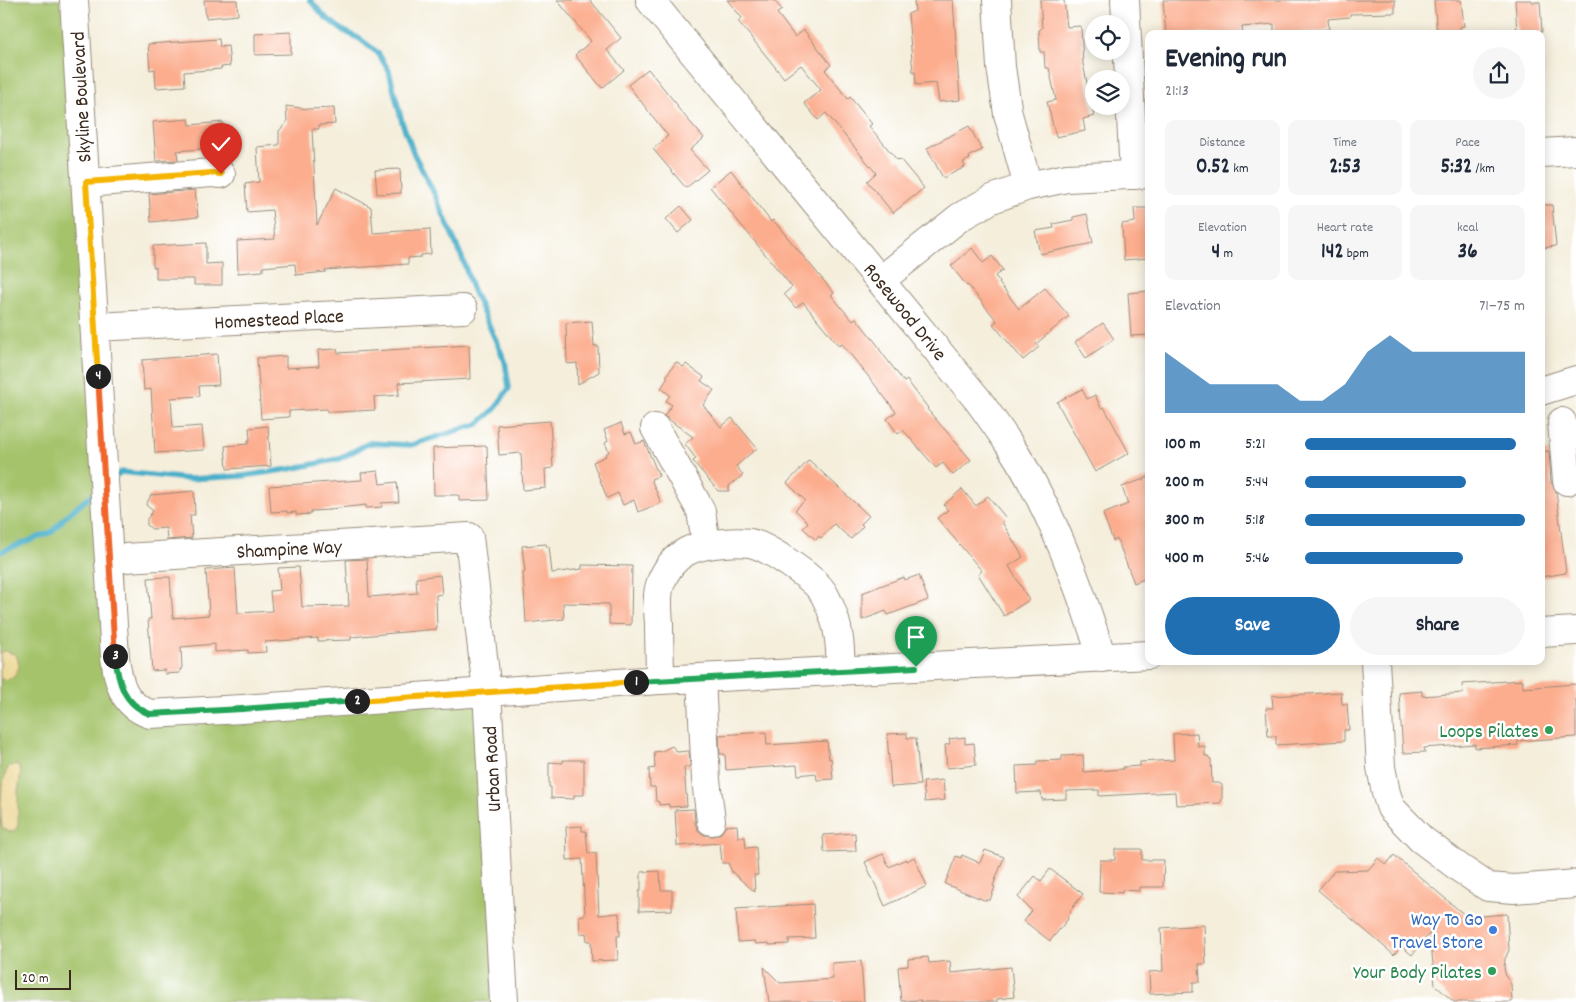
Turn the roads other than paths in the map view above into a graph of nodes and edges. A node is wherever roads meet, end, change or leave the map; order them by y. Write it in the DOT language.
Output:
graph roads {
  1 [pos="74,0"];
  2 [pos="650,0"];
  3 [pos="997,0"];
  4 [pos="1125,0"];
  5 [pos="1576,151"];
  6 [pos="1545,153"];
  7 [pos="221,174"];
  8 [pos="1142,174"];
  9 [pos="86,182"];
  10 [pos="1028,186"];
  11 [pos="881,280"];
  12 [pos="463,309"];
  13 [pos="95,327"];
  14 [pos="1576,380"];
  15 [pos="1545,390"];
  16 [pos="1560,421"];
  17 [pos="655,428"];
  18 [pos="1567,481"];
  19 [pos="469,537"];
  20 [pos="706,544"];
  21 [pos="109,559"];
  22 [pos="1576,631"];
  23 [pos="1545,633"];
  24 [pos="1145,655"];
  25 [pos="1102,658"];
  26 [pos="1375,665"];
  27 [pos="841,671"];
  28 [pos="701,678"];
  29 [pos="660,680"];
  30 [pos="487,691"];
  31 [pos="711,821"];
  32 [pos="1576,884"];
  33 [pos="504,1002"];
  1 -- 9 [label="street, Skyline Boulevard"];
  2 -- 11 [label="street, Rosewood Drive"];
  3 -- 10 [label="street"];
  4 -- 8 [label="street"];
  5 -- 6 [label="street"];
  7 -- 9 [label="street"];
  8 -- 10 [label="street"];
  9 -- 13 [label="street, Skyline Boulevard"];
  10 -- 11 [label="street"];
  11 -- 25 [label="street, Rosewood Drive"];
  12 -- 13 [label="street, Homestead Place"];
  13 -- 21 [label="street, Skyline Boulevard"];
  14 -- 15 [label="street"];
  16 -- 18 [label="street"];
  17 -- 20 [label="street"];
  19 -- 21 [label="street, Shampine Way"];
  19 -- 30 [label="street, Urban Road"];
  20 -- 27 [label="street"];
  20 -- 29 [label="street"];
  21 -- 30 [label="street, Skyline Boulevard"];
  22 -- 23 [label="street"];
  24 -- 25 [label="street"];
  25 -- 27 [label="street"];
  26 -- 32 [label="street"];
  27 -- 28 [label="street"];
  28 -- 29 [label="street"];
  28 -- 31 [label="street"];
  29 -- 30 [label="street"];
  30 -- 33 [label="street, Urban Road"];
}
